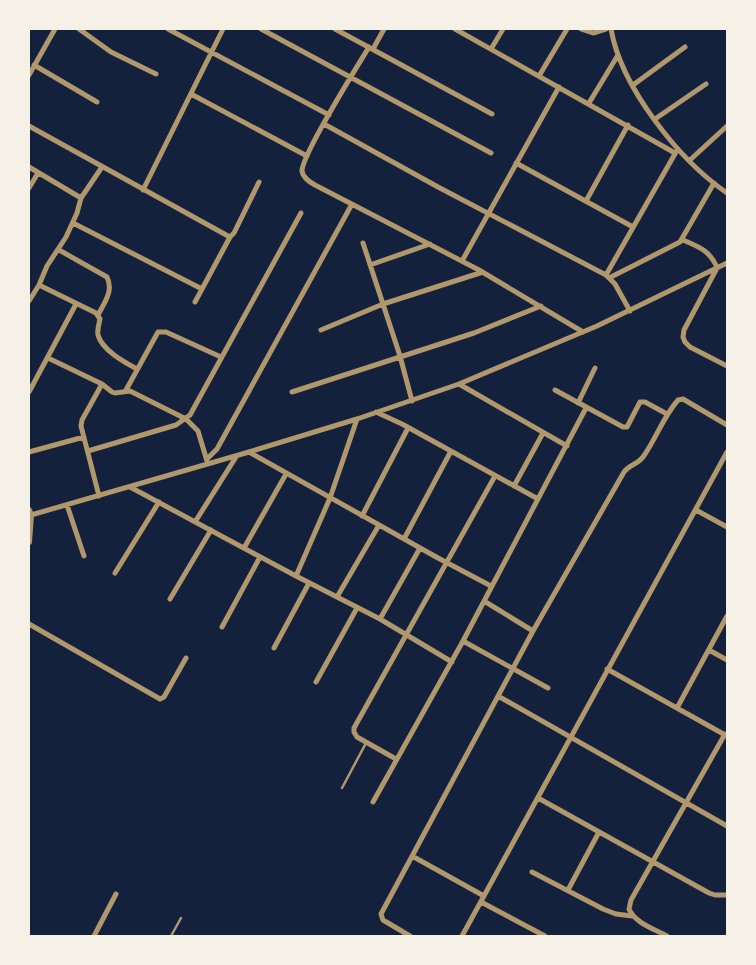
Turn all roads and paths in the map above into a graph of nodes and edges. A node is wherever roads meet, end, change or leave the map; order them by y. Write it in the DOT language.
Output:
graph roads {
  1 [pos="56,29"];
  2 [pos="168,29"];
  3 [pos="224,29"];
  4 [pos="261,29"];
  5 [pos="335,29"];
  6 [pos="384,29"];
  7 [pos="455,29"];
  8 [pos="503,29"];
  9 [pos="567,29"];
  10 [pos="581,29"];
  11 [pos="606,29"];
  12 [pos="611,29"];
  13 [pos="83,30"];
  14 [pos="685,47"];
  15 [pos="371,48"];
  16 [pos="491,49"];
  17 [pos="211,53"];
  18 [pos="618,55"];
  19 [pos="34,65"];
  20 [pos="156,74"];
  21 [pos="29,75"];
  22 [pos="540,76"];
  23 [pos="351,77"];
  24 [pos="706,84"];
  25 [pos="633,85"];
  26 [pos="559,87"];
  27 [pos="191,94"];
  28 [pos="97,102"];
  29 [pos="589,103"];
  30 [pos="492,114"];
  31 [pos="329,115"];
  32 [pos="655,119"];
  33 [pos="324,124"];
  34 [pos="628,125"];
  35 [pos="29,126"];
  36 [pos="727,126"];
  37 [pos="677,151"];
  38 [pos="491,153"];
  39 [pos="307,156"];
  40 [pos="690,160"];
  41 [pos="516,163"];
  42 [pos="29,167"];
  43 [pos="102,167"];
  44 [pos="38,173"];
  45 [pos="259,182"];
  46 [pos="714,183"];
  47 [pos="29,188"];
  48 [pos="143,190"];
  49 [pos="727,193"];
  50 [pos="81,198"];
  51 [pos="586,201"];
  52 [pos="352,204"];
  53 [pos="301,213"];
  54 [pos="488,213"];
  55 [pos="73,222"];
  56 [pos="633,227"];
  57 [pos="230,237"];
  58 [pos="683,240"];
  59 [pos="363,243"];
  60 [pos="430,244"];
  61 [pos="58,250"];
  62 [pos="462,261"];
  63 [pos="727,263"];
  64 [pos="370,265"];
  65 [pos="717,267"];
  66 [pos="484,272"];
  67 [pos="608,277"];
  68 [pos="40,285"];
  69 [pos="202,289"];
  70 [pos="29,301"];
  71 [pos="194,302"];
  72 [pos="76,304"];
  73 [pos="383,304"];
  74 [pos="541,306"];
  75 [pos="630,310"];
  76 [pos="98,315"];
  77 [pos="321,330"];
  78 [pos="583,332"];
  79 [pos="400,356"];
  80 [pos="221,357"];
  81 [pos="48,358"];
  82 [pos="727,366"];
  83 [pos="595,368"];
  84 [pos="137,369"];
  85 [pos="102,384"];
  86 [pos="459,384"];
  87 [pos="126,390"];
  88 [pos="556,390"];
  89 [pos="29,392"];
  90 [pos="292,392"];
  91 [pos="412,400"];
  92 [pos="578,403"];
  93 [pos="586,408"];
  94 [pos="376,412"];
  95 [pos="667,414"];
  96 [pos="186,418"];
  97 [pos="357,419"];
  98 [pos="727,425"];
  99 [pos="408,428"];
  100 [pos="543,433"];
  101 [pos="84,437"];
  102 [pos="567,446"];
  103 [pos="88,451"];
  104 [pos="451,451"];
  105 [pos="29,452"];
  106 [pos="249,452"];
  107 [pos="727,452"];
  108 [pos="236,456"];
  109 [pos="207,461"];
  110 [pos="286,474"];
  111 [pos="496,476"];
  112 [pos="514,486"];
  113 [pos="130,487"];
  114 [pos="99,496"];
  115 [pos="330,498"];
  116 [pos="538,498"];
  117 [pos="159,502"];
  118 [pos="67,505"];
  119 [pos="696,510"];
  120 [pos="30,513"];
  121 [pos="362,516"];
  122 [pos="195,522"];
  123 [pos="379,525"];
  124 [pos="727,527"];
  125 [pos="211,530"];
  126 [pos="404,539"];
  127 [pos="29,542"];
  128 [pos="244,548"];
  129 [pos="420,548"];
  130 [pos="84,556"];
  131 [pos="260,557"];
  132 [pos="448,563"];
  133 [pos="115,573"];
  134 [pos="296,576"];
  135 [pos="309,583"];
  136 [pos="491,586"];
  137 [pos="337,597"];
  138 [pos="170,599"];
  139 [pos="484,601"];
  140 [pos="357,608"];
  141 [pos="727,616"];
  142 [pos="380,619"];
  143 [pos="29,624"];
  144 [pos="222,627"];
  145 [pos="533,631"];
  146 [pos="407,635"];
  147 [pos="463,641"];
  148 [pos="274,648"];
  149 [pos="709,650"];
  150 [pos="186,658"];
  151 [pos="727,660"];
  152 [pos="452,662"];
  153 [pos="512,669"];
  154 [pos="607,669"];
  155 [pos="316,682"];
  156 [pos="548,688"];
  157 [pos="498,696"];
  158 [pos="677,708"];
  159 [pos="726,735"];
  160 [pos="571,736"];
  161 [pos="366,743"];
  162 [pos="396,759"];
  163 [pos="342,788"];
  164 [pos="538,798"];
  165 [pos="373,802"];
  166 [pos="685,802"];
  167 [pos="727,826"];
  168 [pos="599,832"];
  169 [pos="412,856"];
  170 [pos="652,862"];
  171 [pos="532,872"];
  172 [pos="568,890"];
  173 [pos="116,894"];
  174 [pos="727,895"];
  175 [pos="484,896"];
  176 [pos="482,902"];
  177 [pos="632,916"];
  178 [pos="181,918"];
  179 [pos="94,936"];
  180 [pos="171,936"];
  181 [pos="410,936"];
  182 [pos="462,936"];
  183 [pos="545,936"];
  184 [pos="667,936"];
  1 -- 19 [label="street"];
  2 -- 17 [label="street"];
  3 -- 17 [label="street"];
  4 -- 23 [label="street"];
  5 -- 15 [label="street"];
  6 -- 15 [label="street"];
  7 -- 16 [label="street"];
  8 -- 16 [label="street"];
  9 -- 22 [label="street"];
  10 -- 11 [label="street"];
  12 -- 18 [label="street"];
  13 -- 20 [label="street"];
  14 -- 25 [label="street"];
  15 -- 23 [label="street"];
  15 -- 30 [label="street"];
  16 -- 22 [label="street"];
  17 -- 27 [label="street"];
  17 -- 31 [label="street"];
  18 -- 25 [label="street"];
  18 -- 29 [label="street"];
  19 -- 21 [label="street"];
  19 -- 28 [label="street"];
  22 -- 26 [label="street"];
  23 -- 31 [label="street"];
  23 -- 38 [label="street"];
  24 -- 32 [label="street"];
  25 -- 32 [label="street"];
  26 -- 29 [label="street"];
  26 -- 41 [label="street"];
  27 -- 39 [label="street"];
  27 -- 48 [label="street"];
  29 -- 34 [label="street"];
  31 -- 33 [label="street"];
  32 -- 37 [label="street"];
  33 -- 39 [label="street"];
  33 -- 54 [label="street"];
  34 -- 37 [label="street"];
  34 -- 51 [label="street"];
  35 -- 43 [label="street"];
  36 -- 40 [label="street"];
  37 -- 40 [label="street"];
  37 -- 56 [label="street"];
  39 -- 52 [label="street"];
  40 -- 46 [label="street"];
  41 -- 51 [label="street"];
  41 -- 54 [label="street"];
  42 -- 44 [label="street"];
  43 -- 48 [label="street"];
  43 -- 50 [label="street"];
  44 -- 47 [label="street"];
  44 -- 50 [label="street"];
  45 -- 57 [label="street"];
  46 -- 49 [label="street"];
  46 -- 58 [label="street"];
  48 -- 57 [label="street"];
  50 -- 55 [label="street"];
  51 -- 56 [label="street"];
  52 -- 60 [label="street"];
  52 -- 109 [label="street"];
  53 -- 80 [label="street"];
  54 -- 62 [label="street"];
  54 -- 67 [label="street"];
  55 -- 61 [label="street"];
  55 -- 69 [label="street"];
  56 -- 67 [label="street"];
  57 -- 69 [label="street"];
  58 -- 65 [label="street"];
  58 -- 67 [label="street"];
  59 -- 64 [label="street"];
  60 -- 62 [label="street"];
  60 -- 64 [label="street"];
  61 -- 68 [label="street"];
  61 -- 76 [label="street"];
  62 -- 66 [label="street"];
  63 -- 65 [label="street"];
  64 -- 73 [label="street"];
  65 -- 75 [label="street"];
  65 -- 82 [label="street"];
  66 -- 73 [label="street"];
  66 -- 74 [label="street"];
  67 -- 75 [label="street"];
  68 -- 70 [label="street"];
  68 -- 72 [label="street"];
  69 -- 71 [label="street"];
  72 -- 76 [label="street"];
  72 -- 81 [label="street"];
  73 -- 77 [label="street"];
  73 -- 79 [label="street"];
  74 -- 78 [label="street"];
  74 -- 79 [label="street"];
  75 -- 78 [label="street"];
  76 -- 84 [label="street"];
  78 -- 86 [label="street"];
  79 -- 90 [label="street"];
  79 -- 91 [label="street"];
  80 -- 84 [label="street"];
  80 -- 96 [label="street"];
  81 -- 85 [label="street"];
  81 -- 89 [label="street"];
  83 -- 92 [label="street"];
  84 -- 87 [label="street"];
  85 -- 87 [label="street"];
  85 -- 101 [label="street"];
  86 -- 91 [label="street"];
  86 -- 100 [label="street"];
  87 -- 96 [label="street"];
  88 -- 92 [label="street"];
  91 -- 94 [label="street"];
  92 -- 93 [label="street"];
  93 -- 95 [label="street"];
  93 -- 102 [label="street"];
  94 -- 97 [label="street"];
  94 -- 99 [label="street"];
  95 -- 98 [label="street"];
  95 -- 145 [label="street"];
  96 -- 103 [label="street"];
  96 -- 109 [label="street"];
  97 -- 106 [label="street"];
  97 -- 115 [label="street"];
  99 -- 104 [label="street"];
  99 -- 121 [label="street"];
  100 -- 102 [label="street"];
  100 -- 112 [label="street"];
  101 -- 103 [label="street"];
  101 -- 105 [label="street"];
  102 -- 116 [label="street"];
  103 -- 114 [label="street"];
  104 -- 111 [label="street"];
  104 -- 126 [label="street"];
  106 -- 108 [label="street"];
  106 -- 110 [label="street"];
  107 -- 119 [label="street"];
  108 -- 109 [label="street"];
  108 -- 122 [label="street"];
  109 -- 113 [label="street"];
  110 -- 115 [label="street"];
  110 -- 128 [label="street"];
  111 -- 112 [label="street"];
  111 -- 132 [label="street"];
  112 -- 116 [label="street"];
  113 -- 114 [label="street"];
  113 -- 117 [label="street"];
  114 -- 118 [label="street"];
  115 -- 121 [label="street"];
  115 -- 134 [label="street"];
  116 -- 136 [label="street"];
  117 -- 122 [label="street"];
  117 -- 133 [label="street"];
  118 -- 120 [label="street"];
  118 -- 130 [label="street"];
  119 -- 124 [label="street"];
  119 -- 154 [label="street"];
  120 -- 127 [label="street"];
  121 -- 123 [label="street"];
  122 -- 125 [label="street"];
  123 -- 126 [label="street"];
  123 -- 137 [label="street"];
  125 -- 128 [label="street"];
  125 -- 138 [label="street"];
  126 -- 129 [label="street"];
  128 -- 131 [label="street"];
  129 -- 132 [label="street"];
  129 -- 142 [label="street"];
  131 -- 134 [label="street"];
  131 -- 144 [label="street"];
  132 -- 136 [label="street"];
  132 -- 146 [label="street"];
  134 -- 135 [label="street"];
  135 -- 137 [label="street"];
  135 -- 148 [label="street"];
  136 -- 139 [label="street"];
  137 -- 140 [label="street"];
  139 -- 145 [label="street"];
  139 -- 147 [label="street"];
  140 -- 142 [label="street"];
  140 -- 155 [label="street"];
  141 -- 149 [label="street"];
  142 -- 146 [label="street"];
  143 -- 150 [label="street"];
  145 -- 153 [label="street"];
  146 -- 152 [label="street"];
  146 -- 161 [label="street"];
  147 -- 152 [label="street"];
  147 -- 153 [label="street"];
  149 -- 151 [label="street"];
  149 -- 158 [label="street"];
  152 -- 162 [label="street"];
  153 -- 156 [label="street"];
  153 -- 157 [label="street"];
  154 -- 158 [label="street"];
  154 -- 160 [label="street"];
  157 -- 160 [label="street"];
  157 -- 169 [label="street"];
  158 -- 159 [label="street"];
  159 -- 166 [label="street"];
  160 -- 164 [label="street"];
  160 -- 166 [label="street"];
  161 -- 162 [label="street"];
  161 -- 163 [label="lane"];
  162 -- 165 [label="street"];
  164 -- 168 [label="street"];
  164 -- 175 [label="street"];
  166 -- 167 [label="street"];
  166 -- 170 [label="street"];
  168 -- 170 [label="street"];
  168 -- 172 [label="street"];
  169 -- 175 [label="street"];
  169 -- 181 [label="street"];
  170 -- 174 [label="street"];
  170 -- 177 [label="street"];
  171 -- 172 [label="street"];
  172 -- 177 [label="street"];
  173 -- 179 [label="street"];
  175 -- 176 [label="street"];
  176 -- 182 [label="street"];
  176 -- 183 [label="street"];
  177 -- 184 [label="street"];
  178 -- 180 [label="lane"];
}
